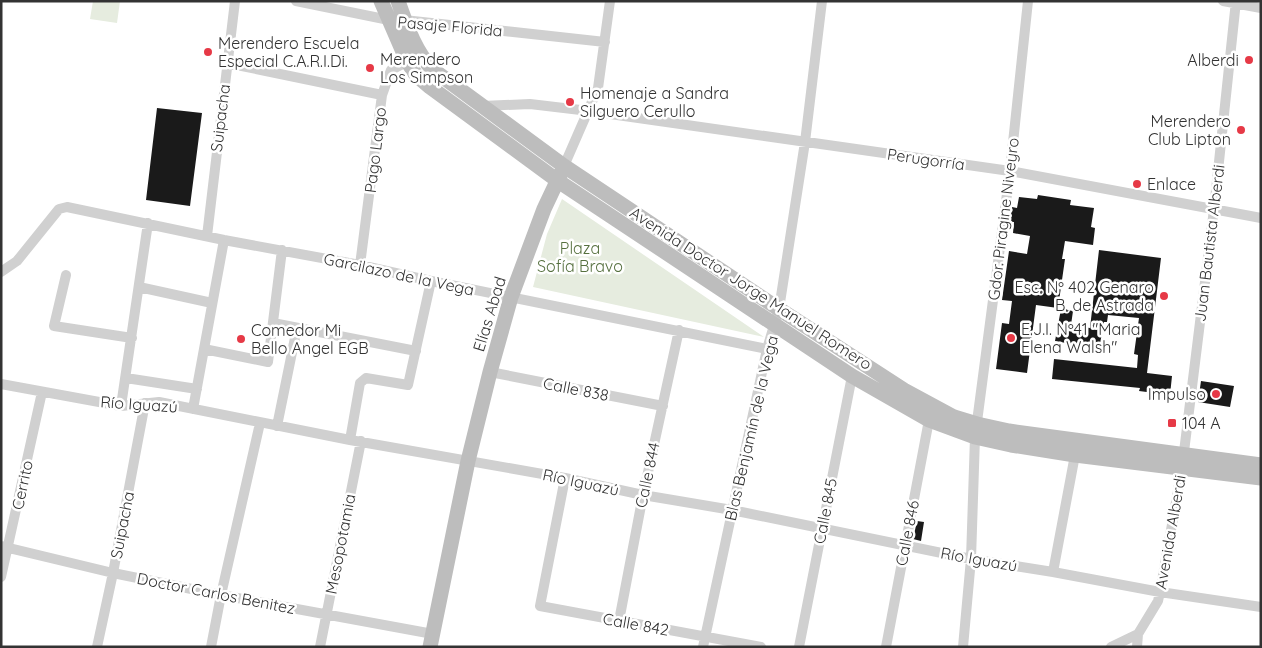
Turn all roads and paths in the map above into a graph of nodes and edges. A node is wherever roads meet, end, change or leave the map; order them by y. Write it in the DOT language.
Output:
graph roads {
  1 [pos="235,1"];
  2 [pos="296,1"];
  3 [pos="381,1"];
  4 [pos="398,1"];
  5 [pos="610,1"];
  6 [pos="822,1"];
  7 [pos="1028,1"];
  8 [pos="1223,1"];
  9 [pos="1236,2"];
  10 [pos="1261,8"];
  11 [pos="388,20"];
  12 [pos="404,20"];
  13 [pos="605,42"];
  14 [pos="413,59"];
  15 [pos="227,63"];
  16 [pos="382,95"];
  17 [pos="482,106"];
  18 [pos="589,111"];
  19 [pos="805,142"];
  20 [pos="564,166"];
  21 [pos="1010,171"];
  22 [pos="558,181"];
  23 [pos="1214,209"];
  24 [pos="1261,218"];
  25 [pos="148,223"];
  26 [pos="207,236"];
  27 [pos="224,240"];
  28 [pos="282,250"];
  29 [pos="360,265"];
  30 [pos="1,272"];
  31 [pos="66,275"];
  32 [pos="431,281"];
  33 [pos="139,287"];
  34 [pos="510,297"];
  35 [pos="212,303"];
  36 [pos="779,310"];
  37 [pos="273,323"];
  38 [pos="774,325"];
  39 [pos="297,328"];
  40 [pos="679,330"];
  41 [pos="132,338"];
  42 [pos="204,349"];
  43 [pos="768,349"];
  44 [pos="416,351"];
  45 [pos="490,372"];
  46 [pos="852,376"];
  47 [pos="126,378"];
  48 [pos="1,384"];
  49 [pos="197,389"];
  50 [pos="42,392"];
  51 [pos="145,403"];
  52 [pos="121,406"];
  53 [pos="662,406"];
  54 [pos="193,409"];
  55 [pos="929,420"];
  56 [pos="260,423"];
  57 [pos="277,426"];
  58 [pos="976,431"];
  59 [pos="355,441"];
  60 [pos="1075,455"];
  61 [pos="468,461"];
  62 [pos="1182,461"];
  63 [pos="1261,465"];
  64 [pos="565,478"];
  65 [pos="1261,478"];
  66 [pos="643,495"];
  67 [pos="732,510"];
  68 [pos="822,528"];
  69 [pos="905,545"];
  70 [pos="5,547"];
  71 [pos="971,560"];
  72 [pos="1053,572"];
  73 [pos="113,573"];
  74 [pos="1,578"];
  75 [pos="1160,592"];
  76 [pos="221,595"];
  77 [pos="1261,607"];
  78 [pos="326,615"];
  79 [pos="619,620"];
  80 [pos="1138,634"];
  81 [pos="705,636"];
  82 [pos="432,640"];
  83 [pos="97,647"];
  84 [pos="211,647"];
  85 [pos="320,647"];
  86 [pos="703,647"];
  87 [pos="761,647"];
  88 [pos="799,647"];
  89 [pos="886,647"];
  90 [pos="964,647"];
  91 [pos="1111,647"];
  92 [pos="1137,647"];
  1 -- 15 [label="street, Suipacha"];
  2 -- 11 [label="street, Pasaje Florida"];
  3 -- 11 [label="main road, Avenida Doctor Jorge Manuel Romero"];
  4 -- 12 [label="main road, Avenida Doctor Jorge Manuel Romero"];
  5 -- 13 [label="street, Elías Abad"];
  6 -- 19 [label="street, Blas Benjamín de la Vega"];
  7 -- 21 [label="street, Gdor. Piragine Niveyro"];
  8 -- 9 [label="street"];
  9 -- 10 [label="street"];
  9 -- 23 [label="street, Juan Bautista Alberdi"];
  11 -- 12 [label="street, Pasaje Florida"];
  11 -- 14 [label="main road, Avenida Doctor Jorge Manuel Romero"];
  12 -- 13 [label="street, Pasaje Florida"];
  12 -- 14 [label="main road, Avenida Doctor Jorge Manuel Romero"];
  13 -- 18 [label="street, Elías Abad"];
  14 -- 16 [label="street, Pago Largo"];
  14 -- 17 [label="main road, Avenida Doctor Jorge Manuel Romero"];
  14 -- 22 [label="main road, Avenida Doctor Jorge Manuel Romero"];
  15 -- 16 [label="street"];
  15 -- 26 [label="street, Suipacha"];
  16 -- 29 [label="street, Pago Largo"];
  17 -- 18 [label="street, Perugorría"];
  17 -- 20 [label="main road, Avenida Doctor Jorge Manuel Romero"];
  18 -- 19 [label="street, Perugorría"];
  18 -- 20 [label="street, Elías Abad"];
  19 -- 21 [label="street, Perugorría"];
  19 -- 36 [label="street, Blas Benjamín de la Vega"];
  20 -- 22 [label="main road, Elías Abad"];
  20 -- 36 [label="main road, Avenida Doctor Jorge Manuel Romero"];
  21 -- 23 [label="street, Perugorría"];
  21 -- 58 [label="street, Gdor. Piragine Niveyro"];
  22 -- 34 [label="main road, Elías Abad"];
  22 -- 38 [label="main road, Avenida Doctor Jorge Manuel Romero"];
  23 -- 24 [label="street, Perugorría"];
  23 -- 62 [label="street, Juan Bautista Alberdi"];
  25 -- 26 [label="street, Garcilazo de la Vega"];
  25 -- 30 [label="street, Garcilazo de la Vega"];
  25 -- 33 [label="street"];
  26 -- 27 [label="street, Garcilazo de la Vega"];
  27 -- 28 [label="street, Garcilazo de la Vega"];
  27 -- 35 [label="street"];
  28 -- 29 [label="street, Garcilazo de la Vega"];
  28 -- 37 [label="street"];
  29 -- 32 [label="street, Garcilazo de la Vega"];
  31 -- 41 [label="street"];
  32 -- 34 [label="street, Garcilazo de la Vega"];
  32 -- 44 [label="street"];
  33 -- 35 [label="street"];
  33 -- 41 [label="street"];
  34 -- 40 [label="street, Garcilazo de la Vega"];
  34 -- 45 [label="main road, Elías Abad"];
  35 -- 42 [label="street"];
  36 -- 38 [label="street, Blas Benjamín de la Vega"];
  36 -- 58 [label="main road, Avenida Doctor Jorge Manuel Romero"];
  37 -- 39 [label="street"];
  37 -- 42 [label="street"];
  38 -- 43 [label="street, Blas Benjamín de la Vega"];
  38 -- 46 [label="main road, Avenida Doctor Jorge Manuel Romero"];
  39 -- 44 [label="street"];
  39 -- 57 [label="street"];
  40 -- 43 [label="street, Garcilazo de la Vega"];
  40 -- 53 [label="street, Calle 844"];
  41 -- 47 [label="street"];
  42 -- 49 [label="street"];
  43 -- 67 [label="street, Blas Benjamín de la Vega"];
  44 -- 59 [label="street, Mesopotamia"];
  45 -- 53 [label="street, Calle 838"];
  45 -- 61 [label="main road, Elías Abad"];
  46 -- 55 [label="main road, Avenida Doctor Jorge Manuel Romero"];
  46 -- 68 [label="street, Calle 845"];
  47 -- 49 [label="street"];
  47 -- 52 [label="street"];
  48 -- 50 [label="street, Río Iguazú"];
  49 -- 54 [label="street"];
  50 -- 52 [label="street, Río Iguazú"];
  50 -- 70 [label="street, Cerrito"];
  51 -- 52 [label="street, Río Iguazú"];
  51 -- 54 [label="street, Río Iguazú"];
  51 -- 73 [label="street, Suipacha"];
  53 -- 66 [label="street, Calle 844"];
  54 -- 56 [label="street, Río Iguazú"];
  55 -- 58 [label="main road, Avenida Doctor Jorge Manuel Romero"];
  55 -- 69 [label="street, Calle 846"];
  56 -- 57 [label="street, Río Iguazú"];
  56 -- 76 [label="street"];
  57 -- 59 [label="street, Río Iguazú"];
  58 -- 60 [label="main road, Avenida Doctor Jorge Manuel Romero"];
  58 -- 62 [label="main road, Avenida Doctor Jorge Manuel Romero"];
  58 -- 71 [label="street, Gdor. Piragine Niveyro"];
  59 -- 61 [label="street, Río Iguazú"];
  59 -- 78 [label="street, Mesopotamia"];
  60 -- 62 [label="main road, Avenida Doctor Jorge Manuel Romero"];
  60 -- 72 [label="street"];
  61 -- 64 [label="street, Río Iguazú"];
  61 -- 82 [label="main road, Elías Abad"];
  62 -- 63 [label="main road"];
  62 -- 65 [label="main road"];
  62 -- 75 [label="street, Avenida Alberdi"];
  64 -- 66 [label="street, Río Iguazú"];
  64 -- 79 [label="street, Calle 842"];
  66 -- 67 [label="street, Río Iguazú"];
  66 -- 79 [label="street, Calle 844"];
  67 -- 68 [label="street, Río Iguazú"];
  67 -- 81 [label="street, Blas Benjamín de la Vega"];
  68 -- 69 [label="street, Río Iguazú"];
  68 -- 88 [label="street, Calle 845"];
  69 -- 71 [label="street, Río Iguazú"];
  69 -- 89 [label="street, Calle 846"];
  70 -- 73 [label="street, Doctor Carlos Benitez"];
  70 -- 74 [label="street, Cerrito"];
  71 -- 72 [label="street, Río Iguazú"];
  71 -- 90 [label="street, Gdor. Piragine Niveyro"];
  72 -- 75 [label="street, Río Iguazú"];
  73 -- 76 [label="street, Doctor Carlos Benitez"];
  73 -- 83 [label="street, Suipacha"];
  75 -- 77 [label="street, Río Iguazú"];
  75 -- 80 [label="street, Avenida Alberdi"];
  76 -- 78 [label="street, Doctor Carlos Benitez"];
  76 -- 84 [label="street"];
  78 -- 82 [label="street, Doctor Carlos Benitez"];
  78 -- 85 [label="street, Mesopotamia"];
  79 -- 81 [label="street, Calle 842"];
  80 -- 91 [label="street"];
  80 -- 92 [label="street"];
  81 -- 86 [label="street, Blas Benjamín de la Vega"];
  81 -- 87 [label="street, Calle 842"];
}
